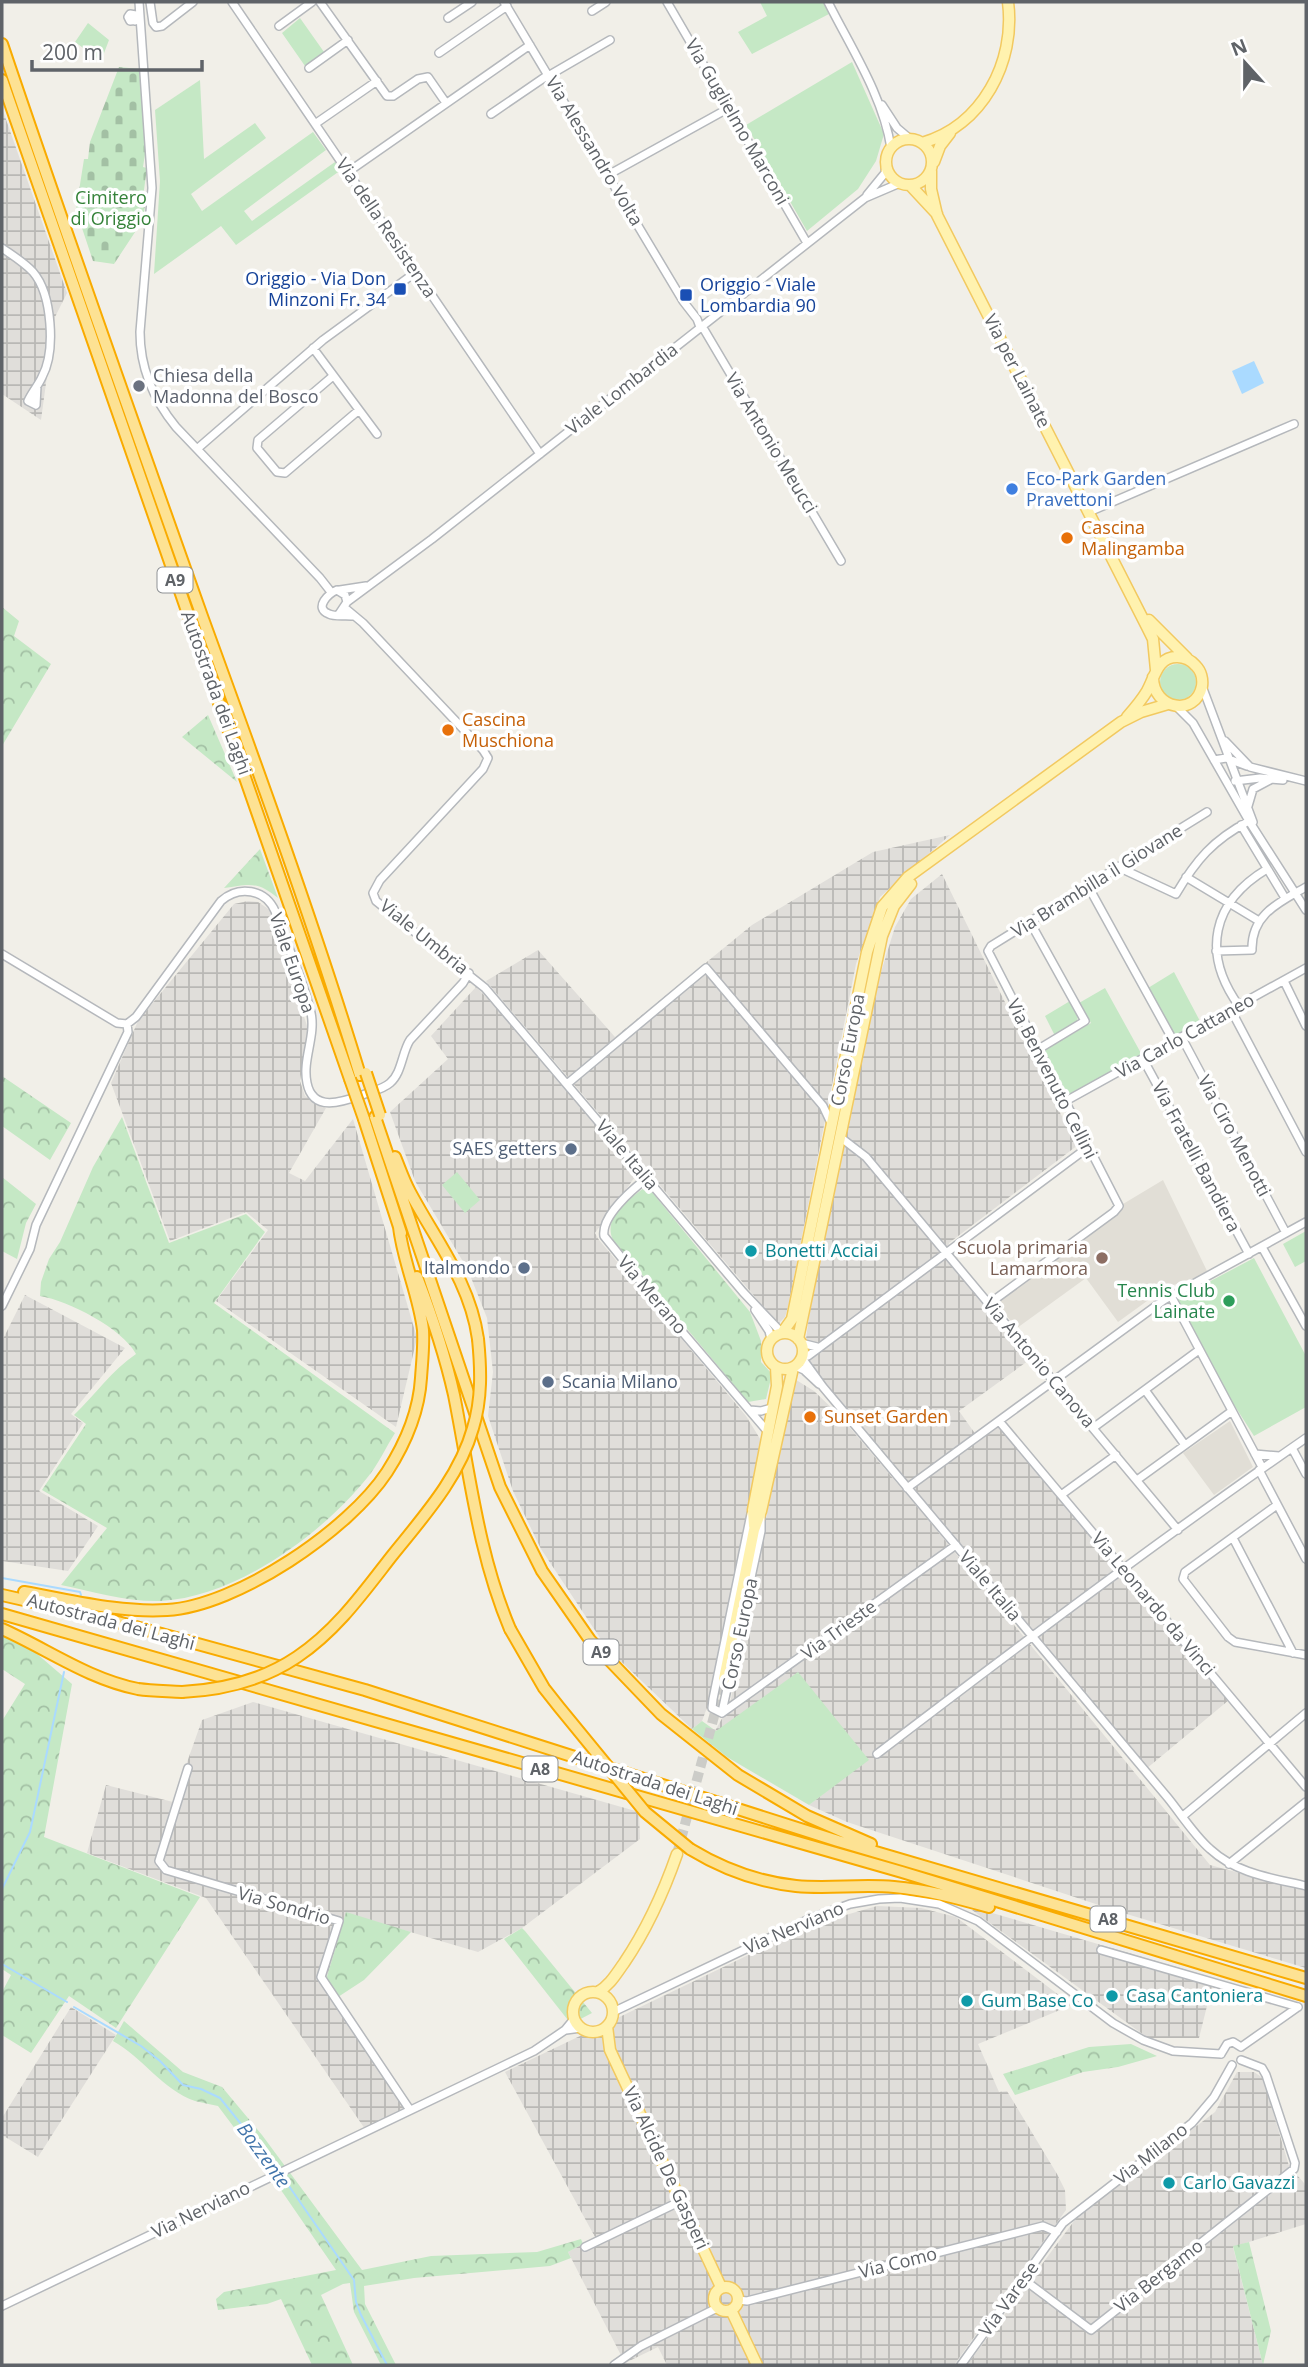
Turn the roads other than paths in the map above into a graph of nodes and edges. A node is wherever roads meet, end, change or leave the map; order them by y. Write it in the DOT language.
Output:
graph roads {
  1 [pos="131,2"];
  2 [pos="150,2"];
  3 [pos="193,2"];
  4 [pos="232,2"];
  5 [pos="312,2"];
  6 [pos="320,2"];
  7 [pos="472,2"];
  8 [pos="606,2"];
  9 [pos="667,2"];
  10 [pos="828,2"];
  11 [pos="1008,2"];
  12 [pos="506,4"];
  13 [pos="592,10"];
  14 [pos="137,12"];
  15 [pos="447,18"];
  16 [pos="279,26"];
  17 [pos="348,40"];
  18 [pos="610,40"];
  19 [pos="2,44"];
  20 [pos="530,46"];
  21 [pos="439,53"];
  22 [pos="309,68"];
  23 [pos="548,75"];
  24 [pos="2,80"];
  25 [pos="377,81"];
  26 [pos="876,95"];
  27 [pos="446,103"];
  28 [pos="729,108"];
  29 [pos="491,114"];
  30 [pos="315,124"];
  31 [pos="950,132"];
  32 [pos="910,139"];
  33 [pos="922,143"];
  34 [pos="891,148"];
  35 [pos="886,160"];
  36 [pos="931,168"];
  37 [pos="348,172"];
  38 [pos="608,175"];
  39 [pos="905,184"];
  40 [pos="865,198"];
  41 [pos="937,215"];
  42 [pos="807,243"];
  43 [pos="2,248"];
  44 [pos="416,272"];
  45 [pos="701,326"];
  46 [pos="313,348"];
  47 [pos="333,376"];
  48 [pos="37,386"];
  49 [pos="359,410"];
  50 [pos="1294,424"];
  51 [pos="377,434"];
  52 [pos="197,449"];
  53 [pos="540,453"];
  54 [pos="1089,512"];
  55 [pos="841,561"];
  56 [pos="379,580"];
  57 [pos="336,591"];
  58 [pos="1138,606"];
  59 [pos="344,608"];
  60 [pos="1186,659"];
  61 [pos="1154,674"];
  62 [pos="1202,686"];
  63 [pos="1172,705"];
  64 [pos="1121,722"];
  65 [pos="1221,736"];
  66 [pos="1230,759"];
  67 [pos="1214,760"];
  68 [pos="1250,767"];
  69 [pos="1274,778"];
  70 [pos="1225,780"];
  71 [pos="1238,780"];
  72 [pos="1306,782"];
  73 [pos="1248,806"];
  74 [pos="1207,812"];
  75 [pos="994,816"];
  76 [pos="1249,821"];
  77 [pos="1241,825"];
  78 [pos="1259,836"];
  79 [pos="1118,867"];
  80 [pos="1267,869"];
  81 [pos="1186,877"];
  82 [pos="1087,886"];
  83 [pos="1306,887"];
  84 [pos="1295,893"];
  85 [pos="1285,898"];
  86 [pos="1228,903"];
  87 [pos="1306,910"];
  88 [pos="1259,921"];
  89 [pos="1030,922"];
  90 [pos="988,951"];
  91 [pos="1216,951"];
  92 [pos="2,954"];
  93 [pos="1306,968"];
  94 [pos="469,973"];
  95 [pos="1284,981"];
  96 [pos="1235,1008"];
  97 [pos="127,1024"];
  98 [pos="1306,1026"];
  99 [pos="1178,1040"];
  100 [pos="1037,1050"];
  101 [pos="1143,1059"];
  102 [pos="359,1076"];
  103 [pos="566,1083"];
  104 [pos="1065,1102"];
  105 [pos="373,1117"];
  106 [pos="832,1126"];
  107 [pos="840,1137"];
  108 [pos="1087,1148"];
  109 [pos="1306,1152"];
  110 [pos="647,1178"];
  111 [pos="1306,1222"];
  112 [pos="399,1227"];
  113 [pos="1286,1233"];
  114 [pos="1262,1247"];
  115 [pos="945,1253"];
  116 [pos="1249,1254"];
  117 [pos="743,1292"];
  118 [pos="1171,1296"];
  119 [pos="990,1303"];
  120 [pos="2,1306"];
  121 [pos="1306,1326"];
  122 [pos="782,1333"];
  123 [pos="771,1339"];
  124 [pos="800,1341"];
  125 [pos="818,1347"];
  126 [pos="1199,1350"];
  127 [pos="798,1362"];
  128 [pos="776,1367"];
  129 [pos="1054,1381"];
  130 [pos="1145,1390"];
  131 [pos="772,1408"];
  132 [pos="749,1409"];
  133 [pos="1232,1411"];
  134 [pos="999,1420"];
  135 [pos="1093,1428"];
  136 [pos="768,1432"];
  137 [pos="1306,1438"];
  138 [pos="1185,1445"];
  139 [pos="1292,1448"];
  140 [pos="1255,1454"];
  141 [pos="1116,1455"];
  142 [pos="1279,1456"];
  143 [pos="1260,1469"];
  144 [pos="1306,1474"];
  145 [pos="1137,1480"];
  146 [pos="908,1488"];
  147 [pos="1061,1495"];
  148 [pos="1278,1505"];
  149 [pos="757,1511"];
  150 [pos="1178,1530"];
  151 [pos="1233,1538"];
  152 [pos="956,1545"];
  153 [pos="1306,1559"];
  154 [pos="1124,1569"];
  155 [pos="2,1588"];
  156 [pos="2,1595"];
  157 [pos="2,1614"];
  158 [pos="2,1629"];
  159 [pos="1032,1636"];
  160 [pos="1293,1653"];
  161 [pos="1306,1655"];
  162 [pos="723,1682"];
  163 [pos="722,1713"];
  164 [pos="1306,1713"];
  165 [pos="1270,1744"];
  166 [pos="877,1754"];
  167 [pos="188,1768"];
  168 [pos="1306,1787"];
  169 [pos="1303,1804"];
  170 [pos="1181,1814"];
  171 [pos="677,1854"];
  172 [pos="909,1861"];
  173 [pos="1229,1864"];
  174 [pos="1306,1886"];
  175 [pos="1077,1927"];
  176 [pos="1101,1950"];
  177 [pos="1306,1978"];
  178 [pos="1306,1996"];
  179 [pos="607,2001"];
  180 [pos="574,2019"];
  181 [pos="607,2026"];
  182 [pos="581,2028"];
  183 [pos="565,2031"];
  184 [pos="594,2032"];
  185 [pos="1241,2047"];
  186 [pos="610,2050"];
  187 [pos="1221,2054"];
  188 [pos="1241,2060"];
  189 [pos="1232,2065"];
  190 [pos="410,2110"];
  191 [pos="681,2201"];
  192 [pos="1057,2232"];
  193 [pos="585,2247"];
  194 [pos="1023,2279"];
  195 [pos="721,2287"];
  196 [pos="738,2300"];
  197 [pos="2,2306"];
  198 [pos="717,2308"];
  199 [pos="731,2310"];
  200 [pos="614,2365"];
  201 [pos="757,2365"];
  202 [pos="961,2365"];
  1 -- 14 [label="street"];
  2 -- 3 [label="street"];
  4 -- 30 [label="street, Via della Resistenza"];
  5 -- 16 [label="street"];
  6 -- 17 [label="street"];
  7 -- 15 [label="street"];
  8 -- 13 [label="street"];
  9 -- 28 [label="street, Via Guglielmo Marconi"];
  10 -- 26 [label="street"];
  11 -- 31 [label="main road"];
  12 -- 20 [label="street, Via Alessandro Volta"];
  12 -- 21 [label="street"];
  14 -- 52 [label="street"];
  17 -- 22 [label="street"];
  17 -- 25 [label="street"];
  18 -- 23 [label="street"];
  19 -- 102 [label="highway, Autostrada dei Laghi / A9"];
  20 -- 23 [label="street, Via Alessandro Volta"];
  20 -- 27 [label="street"];
  23 -- 29 [label="street"];
  23 -- 38 [label="street, Via Alessandro Volta"];
  24 -- 102 [label="highway, Autostrada dei Laghi / A9"];
  25 -- 27 [label="street"];
  25 -- 30 [label="street"];
  26 -- 32 [label="street"];
  26 -- 34 [label="street"];
  27 -- 37 [label="street"];
  28 -- 38 [label="street"];
  28 -- 42 [label="street, Via Guglielmo Marconi"];
  30 -- 37 [label="street, Via della Resistenza"];
  31 -- 33 [label="main road"];
  31 -- 36 [label="main road"];
  32 -- 33 [label="main road"];
  32 -- 34 [label="main road"];
  33 -- 36 [label="main road"];
  34 -- 35 [label="main road"];
  35 -- 39 [label="main road"];
  35 -- 40 [label="street, Viale Lombardia"];
  36 -- 39 [label="main road"];
  36 -- 41 [label="main road, Via per Lainate"];
  37 -- 44 [label="street, Via della Resistenza"];
  38 -- 45 [label="street, Via Alessandro Volta"];
  39 -- 40 [label="street, Viale Lombardia"];
  39 -- 41 [label="main road, Via per Lainate"];
  40 -- 42 [label="street, Viale Lombardia"];
  41 -- 54 [label="main road, Via per Lainate"];
  42 -- 45 [label="street, Viale Lombardia"];
  43 -- 48 [label="street"];
  44 -- 46 [label="street"];
  44 -- 53 [label="street, Via della Resistenza"];
  45 -- 53 [label="street, Viale Lombardia"];
  45 -- 55 [label="street, Via Antonio Meucci"];
  46 -- 47 [label="street"];
  46 -- 52 [label="street"];
  47 -- 49 [label="street"];
  47 -- 49 [label="street"];
  49 -- 51 [label="street"];
  50 -- 54 [label="street"];
  52 -- 57 [label="street"];
  53 -- 56 [label="street, Viale Lombardia"];
  54 -- 58 [label="main road, Via per Lainate"];
  56 -- 57 [label="street"];
  56 -- 59 [label="street, Viale Lombardia"];
  57 -- 59 [label="street"];
  57 -- 59 [label="street"];
  58 -- 60 [label="main road"];
  58 -- 61 [label="main road"];
  59 -- 94 [label="street, Viale Umbria"];
  60 -- 61 [label="main road"];
  60 -- 62 [label="main road"];
  61 -- 63 [label="main road"];
  61 -- 64 [label="main road, Corso Europa"];
  62 -- 63 [label="main road"];
  62 -- 65 [label="street"];
  63 -- 64 [label="main road, Corso Europa"];
  63 -- 67 [label="street"];
  64 -- 75 [label="main road, Corso Europa"];
  65 -- 66 [label="street"];
  65 -- 68 [label="street"];
  66 -- 67 [label="street"];
  66 -- 68 [label="street"];
  66 -- 71 [label="street"];
  67 -- 70 [label="street"];
  68 -- 72 [label="street"];
  69 -- 71 [label="street"];
  69 -- 72 [label="street"];
  69 -- 73 [label="street"];
  70 -- 71 [label="street"];
  70 -- 76 [label="street"];
  71 -- 73 [label="street"];
  73 -- 78 [label="street"];
  74 -- 79 [label="street, Via Brambilla il Giovane"];
  75 -- 106 [label="main road, Corso Europa"];
  75 -- 107 [label="main road, Corso Europa"];
  76 -- 77 [label="street"];
  76 -- 78 [label="street"];
  77 -- 80 [label="street"];
  77 -- 81 [label="street"];
  78 -- 84 [label="street"];
  79 -- 81 [label="street"];
  79 -- 82 [label="street, Via Brambilla il Giovane"];
  80 -- 85 [label="street"];
  80 -- 86 [label="street"];
  81 -- 86 [label="street"];
  82 -- 89 [label="street, Via Brambilla il Giovane"];
  82 -- 99 [label="street, Via Ciro Menotti"];
  83 -- 84 [label="street"];
  84 -- 85 [label="street"];
  84 -- 87 [label="street"];
  85 -- 88 [label="street"];
  86 -- 88 [label="street"];
  86 -- 91 [label="street"];
  88 -- 91 [label="street"];
  89 -- 90 [label="street, Via Brambilla il Giovane"];
  89 -- 100 [label="street"];
  90 -- 100 [label="street, Via Benvenuto Cellini"];
  91 -- 96 [label="street"];
  92 -- 97 [label="street"];
  93 -- 95 [label="street, Via Carlo Cattaneo"];
  94 -- 97 [label="street, Viale Europa"];
  94 -- 103 [label="street, Viale Umbria"];
  95 -- 96 [label="street, Via Carlo Cattaneo"];
  95 -- 98 [label="street"];
  96 -- 99 [label="street, Via Carlo Cattaneo"];
  96 -- 109 [label="street"];
  97 -- 120 [label="street, Viale Europa"];
  99 -- 101 [label="street, Via Carlo Cattaneo"];
  99 -- 113 [label="street, Via Ciro Menotti"];
  100 -- 104 [label="street, Via Benvenuto Cellini"];
  101 -- 104 [label="street, Via Carlo Cattaneo"];
  101 -- 116 [label="street, Via Fratelli Bandiera"];
  102 -- 105 [label="highway, Autostrada dei Laghi / A9, bridge"];
  102 -- 105 [label="highway, A9, bridge"];
  103 -- 106 [label="street"];
  103 -- 110 [label="street, Viale Italia"];
  104 -- 108 [label="street, Via Benvenuto Cellini"];
  105 -- 112 [label="highway, Autostrada dei Laghi / A9"];
  105 -- 158 [label="highway, A9, bridge"];
  105 -- 172 [label="highway, A9"];
  106 -- 122 [label="main road, Corso Europa"];
  107 -- 115 [label="street, Via Antonio Canova"];
  107 -- 124 [label="main road, Corso Europa"];
  108 -- 115 [label="street"];
  108 -- 119 [label="street, Via Benvenuto Cellini"];
  110 -- 117 [label="street, Viale Italia"];
  110 -- 132 [label="street, Via Merano"];
  111 -- 113 [label="street"];
  112 -- 155 [label="highway, A9"];
  112 -- 175 [label="highway, A9, bridge"];
  113 -- 114 [label="street"];
  114 -- 116 [label="street"];
  114 -- 121 [label="street"];
  115 -- 119 [label="street, Via Antonio Canova"];
  115 -- 125 [label="street"];
  116 -- 118 [label="street"];
  117 -- 122 [label="street, Viale Italia"];
  117 -- 123 [label="street, Viale Italia"];
  118 -- 126 [label="street"];
  118 -- 129 [label="street"];
  119 -- 129 [label="street, Via Antonio Canova"];
  122 -- 123 [label="main road"];
  122 -- 124 [label="main road"];
  123 -- 128 [label="main road"];
  124 -- 125 [label="street"];
  124 -- 127 [label="main road"];
  125 -- 127 [label="street"];
  126 -- 130 [label="street"];
  126 -- 133 [label="street"];
  127 -- 128 [label="main road"];
  127 -- 146 [label="street, Viale Italia"];
  127 -- 149 [label="main road, Corso Europa"];
  128 -- 131 [label="main road, Corso Europa"];
  129 -- 134 [label="street"];
  129 -- 135 [label="street, Via Antonio Canova"];
  130 -- 135 [label="street"];
  130 -- 138 [label="street"];
  131 -- 132 [label="street"];
  131 -- 136 [label="main road, Corso Europa"];
  132 -- 136 [label="street, Via Merano"];
  133 -- 138 [label="street"];
  133 -- 140 [label="street"];
  134 -- 146 [label="street"];
  134 -- 147 [label="street, Via Leonardo da Vinci"];
  135 -- 141 [label="street, Via Antonio Canova"];
  136 -- 149 [label="main road, Corso Europa"];
  137 -- 139 [label="street"];
  138 -- 145 [label="street"];
  139 -- 142 [label="street"];
  139 -- 144 [label="street"];
  140 -- 142 [label="street"];
  140 -- 143 [label="street"];
  141 -- 145 [label="street, Via Antonio Canova"];
  141 -- 147 [label="street"];
  142 -- 143 [label="street"];
  143 -- 148 [label="street"];
  143 -- 150 [label="street"];
  145 -- 150 [label="street, Via Antonio Canova"];
  146 -- 152 [label="street, Viale Italia"];
  147 -- 154 [label="street, Via Leonardo da Vinci"];
  148 -- 151 [label="street"];
  148 -- 153 [label="street"];
  149 -- 162 [label="main road"];
  149 -- 162 [label="street, Corso Europa"];
  149 -- 162 [label="street, Corso Europa"];
  150 -- 154 [label="street"];
  151 -- 160 [label="street"];
  151 -- 160 [label="street"];
  152 -- 159 [label="street, Viale Italia"];
  152 -- 163 [label="street, Via Trieste"];
  154 -- 159 [label="street"];
  154 -- 165 [label="street, Via Leonardo da Vinci"];
  156 -- 172 [label="highway, Autostrada dei Laghi / A8"];
  157 -- 175 [label="highway, Autostrada dei Laghi / A8"];
  159 -- 166 [label="street"];
  159 -- 170 [label="street, Viale Italia"];
  160 -- 161 [label="street"];
  162 -- 163 [label="street, Corso Europa"];
  162 -- 163 [label="street, Corso Europa"];
  164 -- 165 [label="street"];
  165 -- 168 [label="street, Via Leonardo da Vinci"];
  165 -- 170 [label="street"];
  167 -- 190 [label="street, Via Sondrio"];
  169 -- 173 [label="street"];
  170 -- 173 [label="street, Viale Italia"];
  171 -- 179 [label="main road"];
  172 -- 177 [label="highway, Autostrada dei Laghi / A8"];
  173 -- 174 [label="street, Viale Italia"];
  175 -- 178 [label="highway, Autostrada dei Laghi / A8"];
  176 -- 185 [label="street"];
  179 -- 180 [label="main road"];
  179 -- 181 [label="main road"];
  179 -- 187 [label="street, Via Nerviano"];
  180 -- 182 [label="main road"];
  180 -- 183 [label="street"];
  181 -- 184 [label="main road"];
  181 -- 186 [label="main road, Via Alcide De Gasperi"];
  182 -- 183 [label="street"];
  182 -- 184 [label="main road"];
  183 -- 190 [label="street, Via Nerviano"];
  184 -- 186 [label="main road, Via Alcide De Gasperi"];
  185 -- 187 [label="street"];
  185 -- 188 [label="street"];
  186 -- 191 [label="main road, Via Alcide De Gasperi"];
  187 -- 189 [label="street"];
  188 -- 189 [label="street"];
  188 -- 194 [label="street, Via Bergamo"];
  189 -- 192 [label="street, Via Milano"];
  190 -- 197 [label="street, Via Nerviano"];
  191 -- 193 [label="street"];
  191 -- 195 [label="main road, Via Alcide De Gasperi"];
  192 -- 194 [label="street, Via Varese"];
  192 -- 196 [label="street, Via Como"];
  194 -- 202 [label="street, Via Varese"];
  195 -- 196 [label="main road, Via Alcide De Gasperi"];
  195 -- 198 [label="main road"];
  196 -- 199 [label="main road"];
  198 -- 199 [label="main road"];
  198 -- 200 [label="street"];
  199 -- 201 [label="main road"];
}
